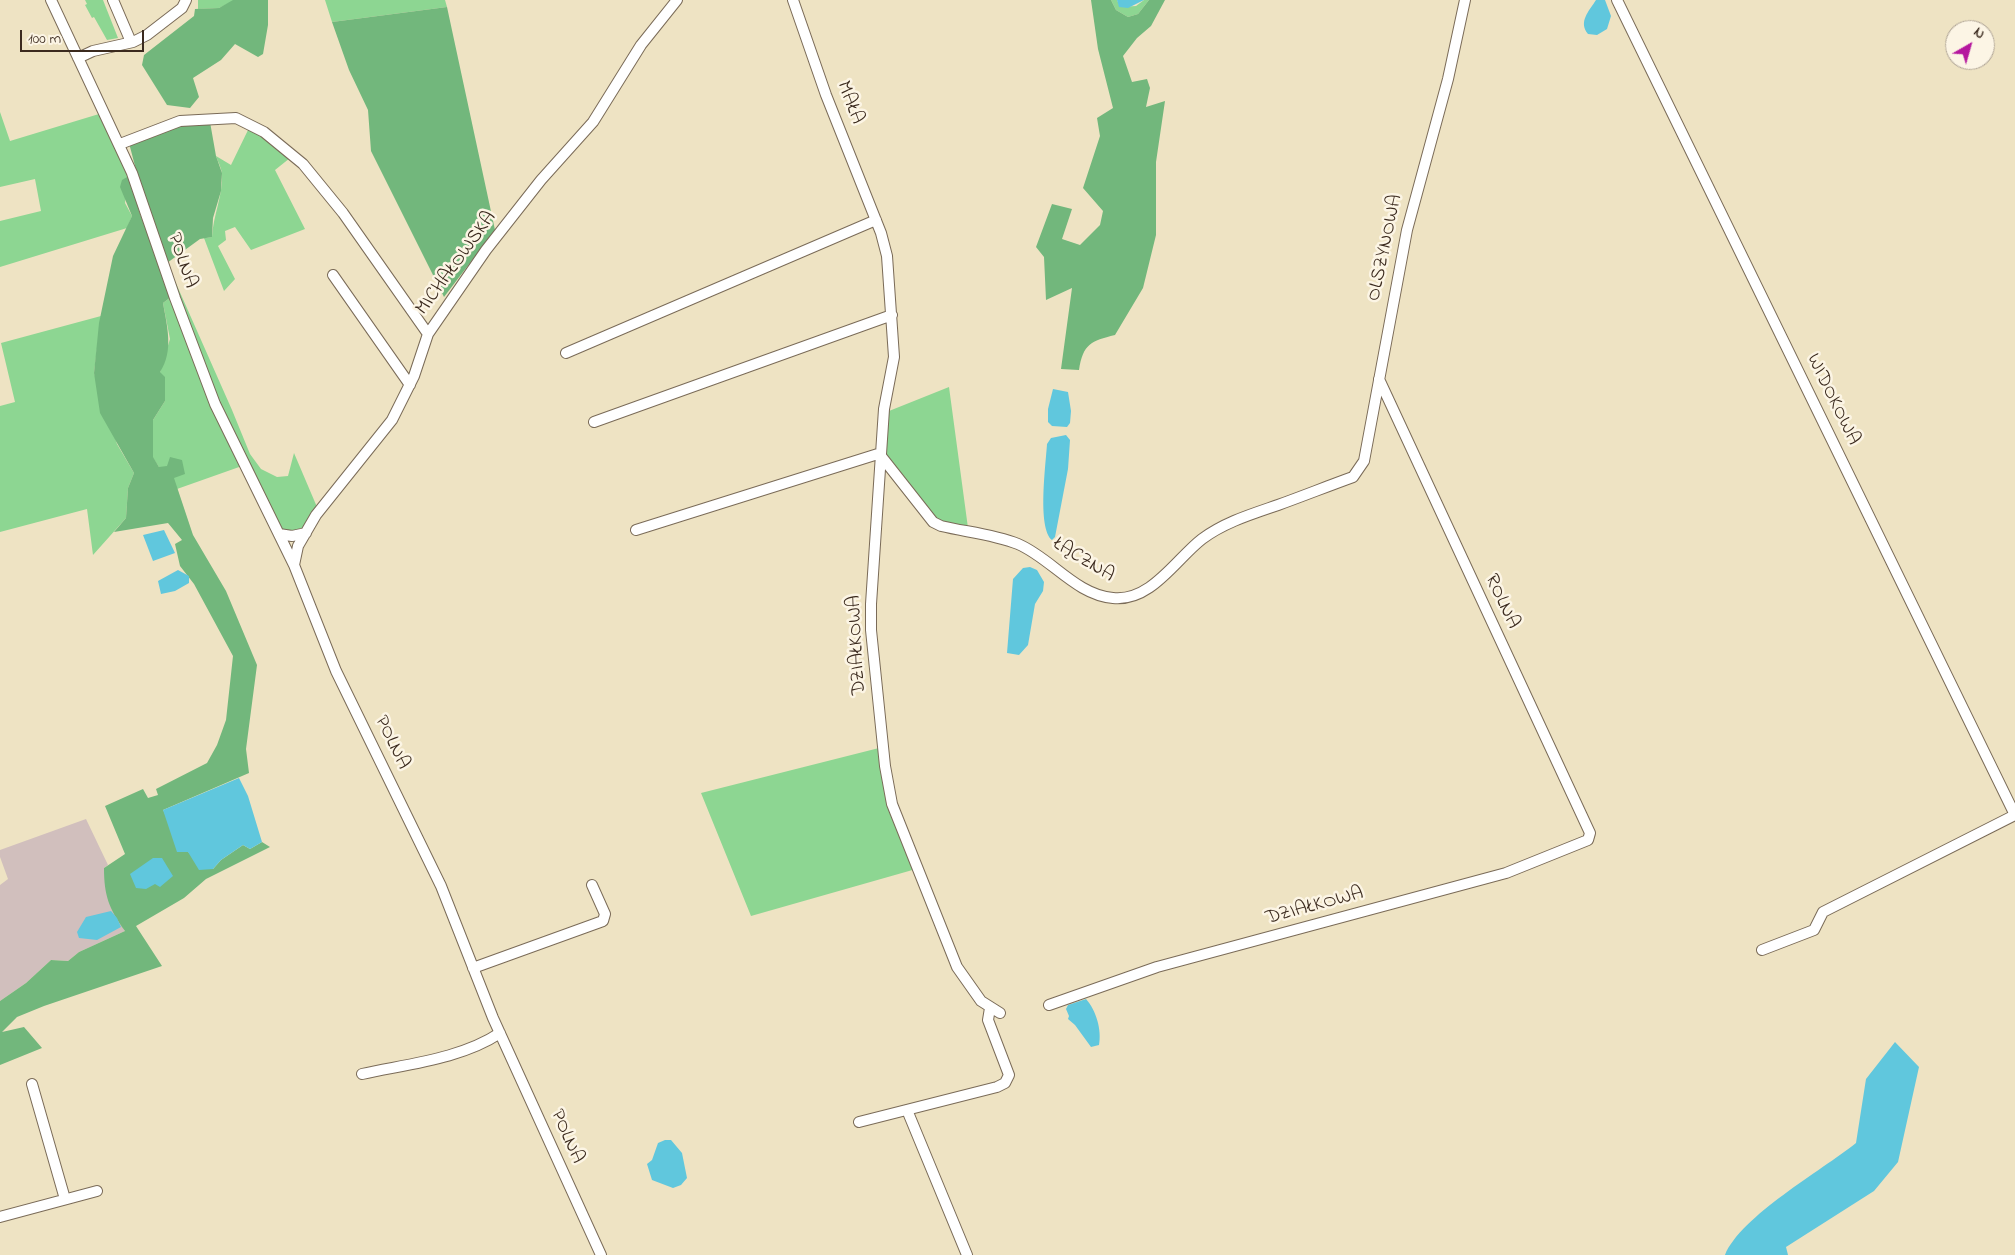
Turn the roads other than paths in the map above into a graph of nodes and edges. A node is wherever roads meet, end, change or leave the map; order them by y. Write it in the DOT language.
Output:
graph roads {
  1 [pos="51,0"];
  2 [pos="113,0"];
  3 [pos="677,0"];
  4 [pos="793,0"];
  5 [pos="1464,0"];
  6 [pos="1617,0"];
  7 [pos="183,2"];
  8 [pos="131,42"];
  9 [pos="78,58"];
  10 [pos="120,144"];
  11 [pos="876,219"];
  12 [pos="333,275"];
  13 [pos="892,315"];
  14 [pos="428,334"];
  15 [pos="566,353"];
  16 [pos="1378,379"];
  17 [pos="410,384"];
  18 [pos="594,422"];
  19 [pos="881,454"];
  20 [pos="1358,472"];
  21 [pos="636,530"];
  22 [pos="306,533"];
  23 [pos="279,534"];
  24 [pos="294,565"];
  25 [pos="2015,815"];
  26 [pos="1588,840"];
  27 [pos="592,885"];
  28 [pos="1762,950"];
  29 [pos="473,968"];
  30 [pos="1050,1005"];
  31 [pos="990,1008"];
  32 [pos="1000,1013"];
  33 [pos="500,1033"];
  34 [pos="362,1074"];
  35 [pos="32,1084"];
  36 [pos="907,1110"];
  37 [pos="859,1122"];
  38 [pos="97,1191"];
  39 [pos="65,1199"];
  40 [pos="0,1217"];
  41 [pos="601,1255"];
  42 [pos="967,1255"];
  1 -- 9 [label="street, POLNA"];
  2 -- 8 [label="street"];
  3 -- 14 [label="street, MICHAŁOWSKA"];
  4 -- 11 [label="street, MAŁA"];
  5 -- 16 [label="street, OLSZYNOWA"];
  6 -- 25 [label="street, WIDOKOWA"];
  7 -- 8 [label="street"];
  8 -- 9 [label="street"];
  9 -- 10 [label="street, POLNA"];
  10 -- 14 [label="street"];
  10 -- 23 [label="street, POLNA"];
  11 -- 13 [label="street, DZIAŁKOWA"];
  11 -- 15 [label="street"];
  12 -- 17 [label="street"];
  13 -- 18 [label="street"];
  13 -- 19 [label="street, DZIAŁKOWA"];
  14 -- 17 [label="street, MICHAŁOWSKA"];
  16 -- 20 [label="street, OLSZYNOWA"];
  16 -- 26 [label="street, ROLNA"];
  17 -- 22 [label="street, MICHAŁOWSKA"];
  19 -- 20 [label="street, ŁĄCZNA"];
  19 -- 21 [label="street"];
  19 -- 31 [label="street, DZIAŁKOWA"];
  22 -- 23 [label="street"];
  22 -- 24 [label="street, MICHAŁOWSKA"];
  23 -- 24 [label="street, POLNA"];
  24 -- 29 [label="street, POLNA"];
  25 -- 28 [label="street"];
  26 -- 30 [label="street, DZIAŁKOWA"];
  27 -- 29 [label="street"];
  29 -- 33 [label="street, POLNA"];
  31 -- 32 [label="street, DZIAŁKOWA"];
  31 -- 36 [label="street"];
  33 -- 34 [label="street"];
  33 -- 41 [label="street, POLNA"];
  35 -- 39 [label="street"];
  36 -- 37 [label="street"];
  36 -- 42 [label="street"];
  38 -- 39 [label="street"];
  39 -- 40 [label="street"];
}
